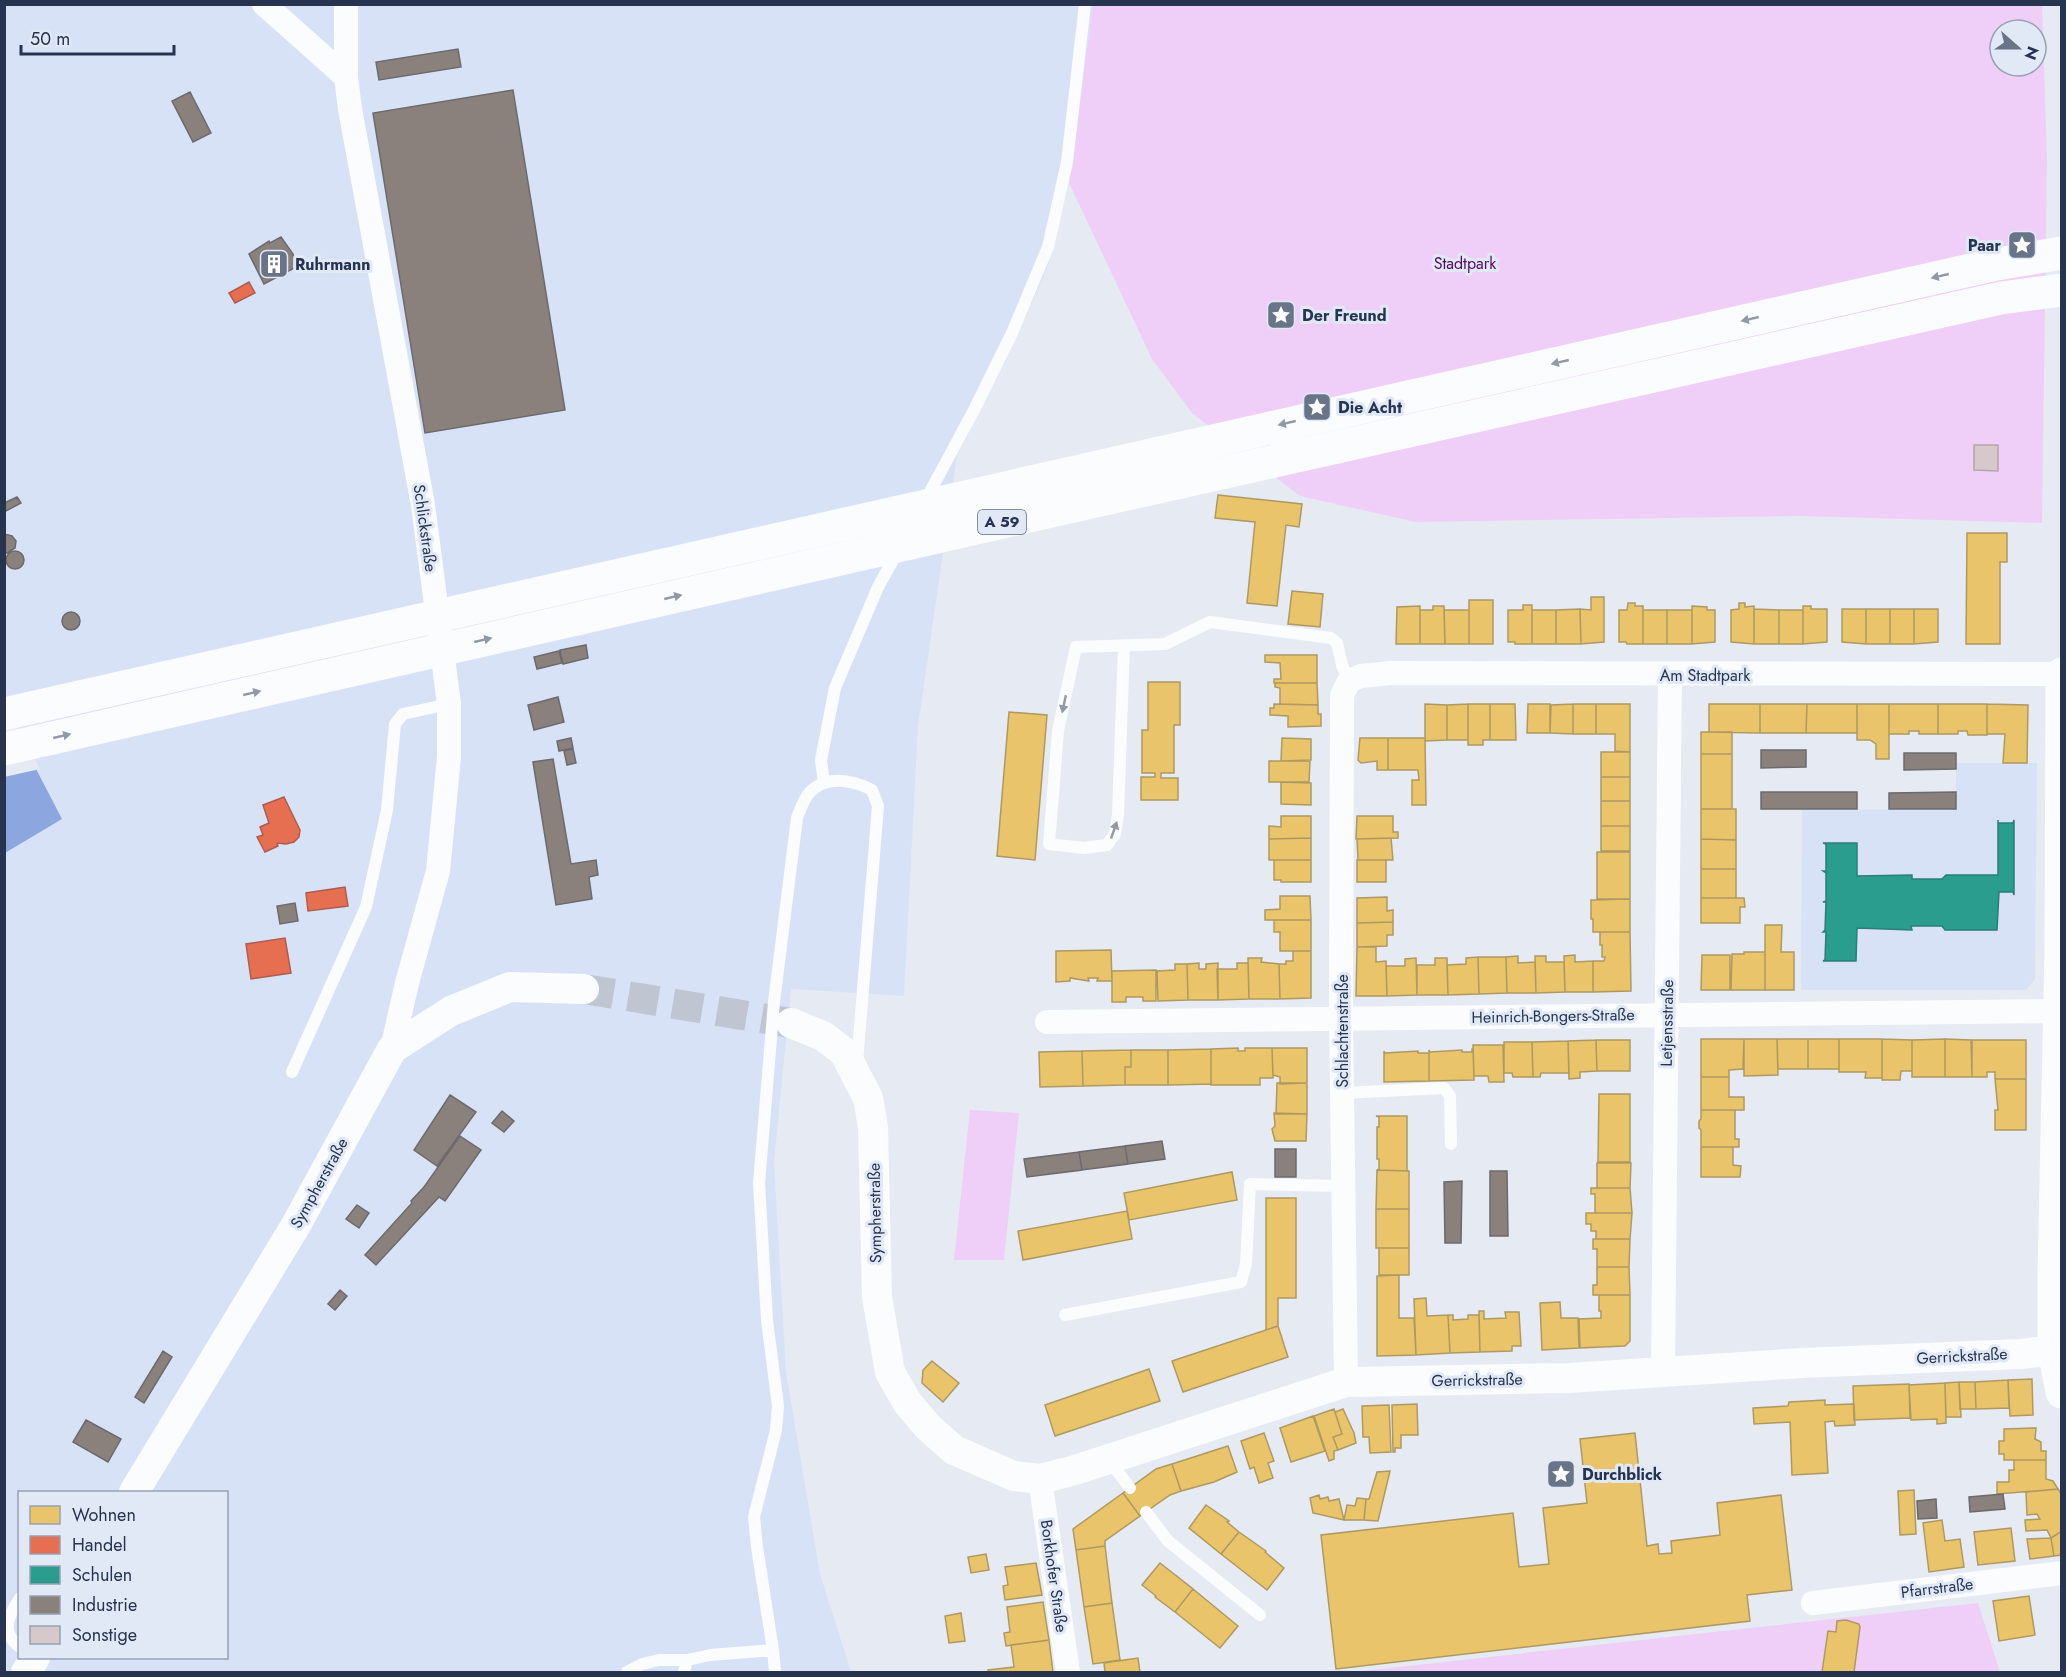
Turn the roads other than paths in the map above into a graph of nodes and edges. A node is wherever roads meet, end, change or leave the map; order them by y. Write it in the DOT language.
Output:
graph roads {
  1 [pos="264,4"];
  2 [pos="346,4"];
  3 [pos="1085,4"];
  4 [pos="346,77"];
  5 [pos="2061,253"];
  6 [pos="2061,290"];
  7 [pos="1124,645"];
  8 [pos="2061,674"];
  9 [pos="1670,675"];
  10 [pos="1349,681"];
  11 [pos="449,704"];
  12 [pos="4,714"];
  13 [pos="4,749"];
  14 [pos="824,783"];
  15 [pos="585,989"];
  16 [pos="2059,1011"];
  17 [pos="1667,1015"];
  18 [pos="1341,1019"];
  19 [pos="1047,1022"];
  20 [pos="791,1023"];
  21 [pos="392,1050"];
  22 [pos="292,1072"];
  23 [pos="856,1073"];
  24 [pos="1342,1093"];
  25 [pos="1451,1144"];
  26 [pos="1343,1186"];
  27 [pos="1065,1315"];
  28 [pos="2058,1350"];
  29 [pos="1662,1372"];
  30 [pos="1346,1382"];
  31 [pos="2061,1392"];
  32 [pos="928,1427"];
  33 [pos="1109,1459"];
  34 [pos="1040,1479"];
  35 [pos="1130,1488"];
  36 [pos="135,1491"];
  37 [pos="1146,1512"];
  38 [pos="2061,1573"];
  39 [pos="18,1602"];
  40 [pos="1813,1602"];
  41 [pos="1260,1615"];
  42 [pos="18,1646"];
  43 [pos="773,1650"];
  44 [pos="34,1659"];
  45 [pos="687,1660"];
  46 [pos="26,1672"];
  47 [pos="627,1672"];
  48 [pos="684,1672"];
  49 [pos="775,1672"];
  50 [pos="1068,1672"];
  1 -- 4 [label="street"];
  2 -- 4 [label="street, Schlickstraße"];
  3 -- 14 [label="lane"];
  4 -- 11 [label="street, Schlickstraße"];
  5 -- 12 [label="main road, A 59, one-way"];
  13 -- 6 [label="main road, A 59, one-way"];
  7 -- 7 [label="lane, one-way"];
  7 -- 10 [label="lane"];
  8 -- 9 [label="street, Am Stadtpark"];
  8 -- 16 [label="main road"];
  9 -- 10 [label="street, Am Stadtpark"];
  9 -- 17 [label="street, Letjensstraße"];
  10 -- 18 [label="street, Schlachtenstraße"];
  11 -- 21 [label="street, Schlickstraße"];
  11 -- 22 [label="lane"];
  14 -- 23 [label="lane"];
  14 -- 43 [label="lane"];
  15 -- 21 [label="street, Sympherstraße"];
  16 -- 17 [label="street, Heinrich-Bongers-Straße"];
  16 -- 28 [label="main road"];
  17 -- 18 [label="street, Heinrich-Bongers-Straße"];
  17 -- 29 [label="street, Letjensstraße"];
  18 -- 19 [label="street, Heinrich-Bongers-Straße"];
  18 -- 24 [label="street, Schlachtenstraße"];
  20 -- 23 [label="street, Sympherstraße"];
  21 -- 36 [label="street, Sympherstraße"];
  23 -- 32 [label="street, Sympherstraße"];
  24 -- 25 [label="lane"];
  24 -- 26 [label="street, Schlachtenstraße"];
  26 -- 27 [label="lane"];
  26 -- 30 [label="street, Schlachtenstraße"];
  28 -- 29 [label="street, Gerrickstraße"];
  28 -- 31 [label="main road"];
  29 -- 30 [label="street, Gerrickstraße"];
  30 -- 33 [label="street, Gerrickstraße"];
  32 -- 34 [label="street, Gerrickstraße"];
  33 -- 34 [label="street, Gerrickstraße"];
  33 -- 35 [label="lane"];
  34 -- 50 [label="street, Borkhofer Straße"];
  37 -- 41 [label="lane"];
  38 -- 40 [label="street, Pfarrstraße"];
  39 -- 42 [label="lane"];
  43 -- 45 [label="lane"];
  43 -- 49 [label="lane"];
  44 -- 46 [label="street"];
  45 -- 47 [label="lane"];
  45 -- 48 [label="lane"];
}
